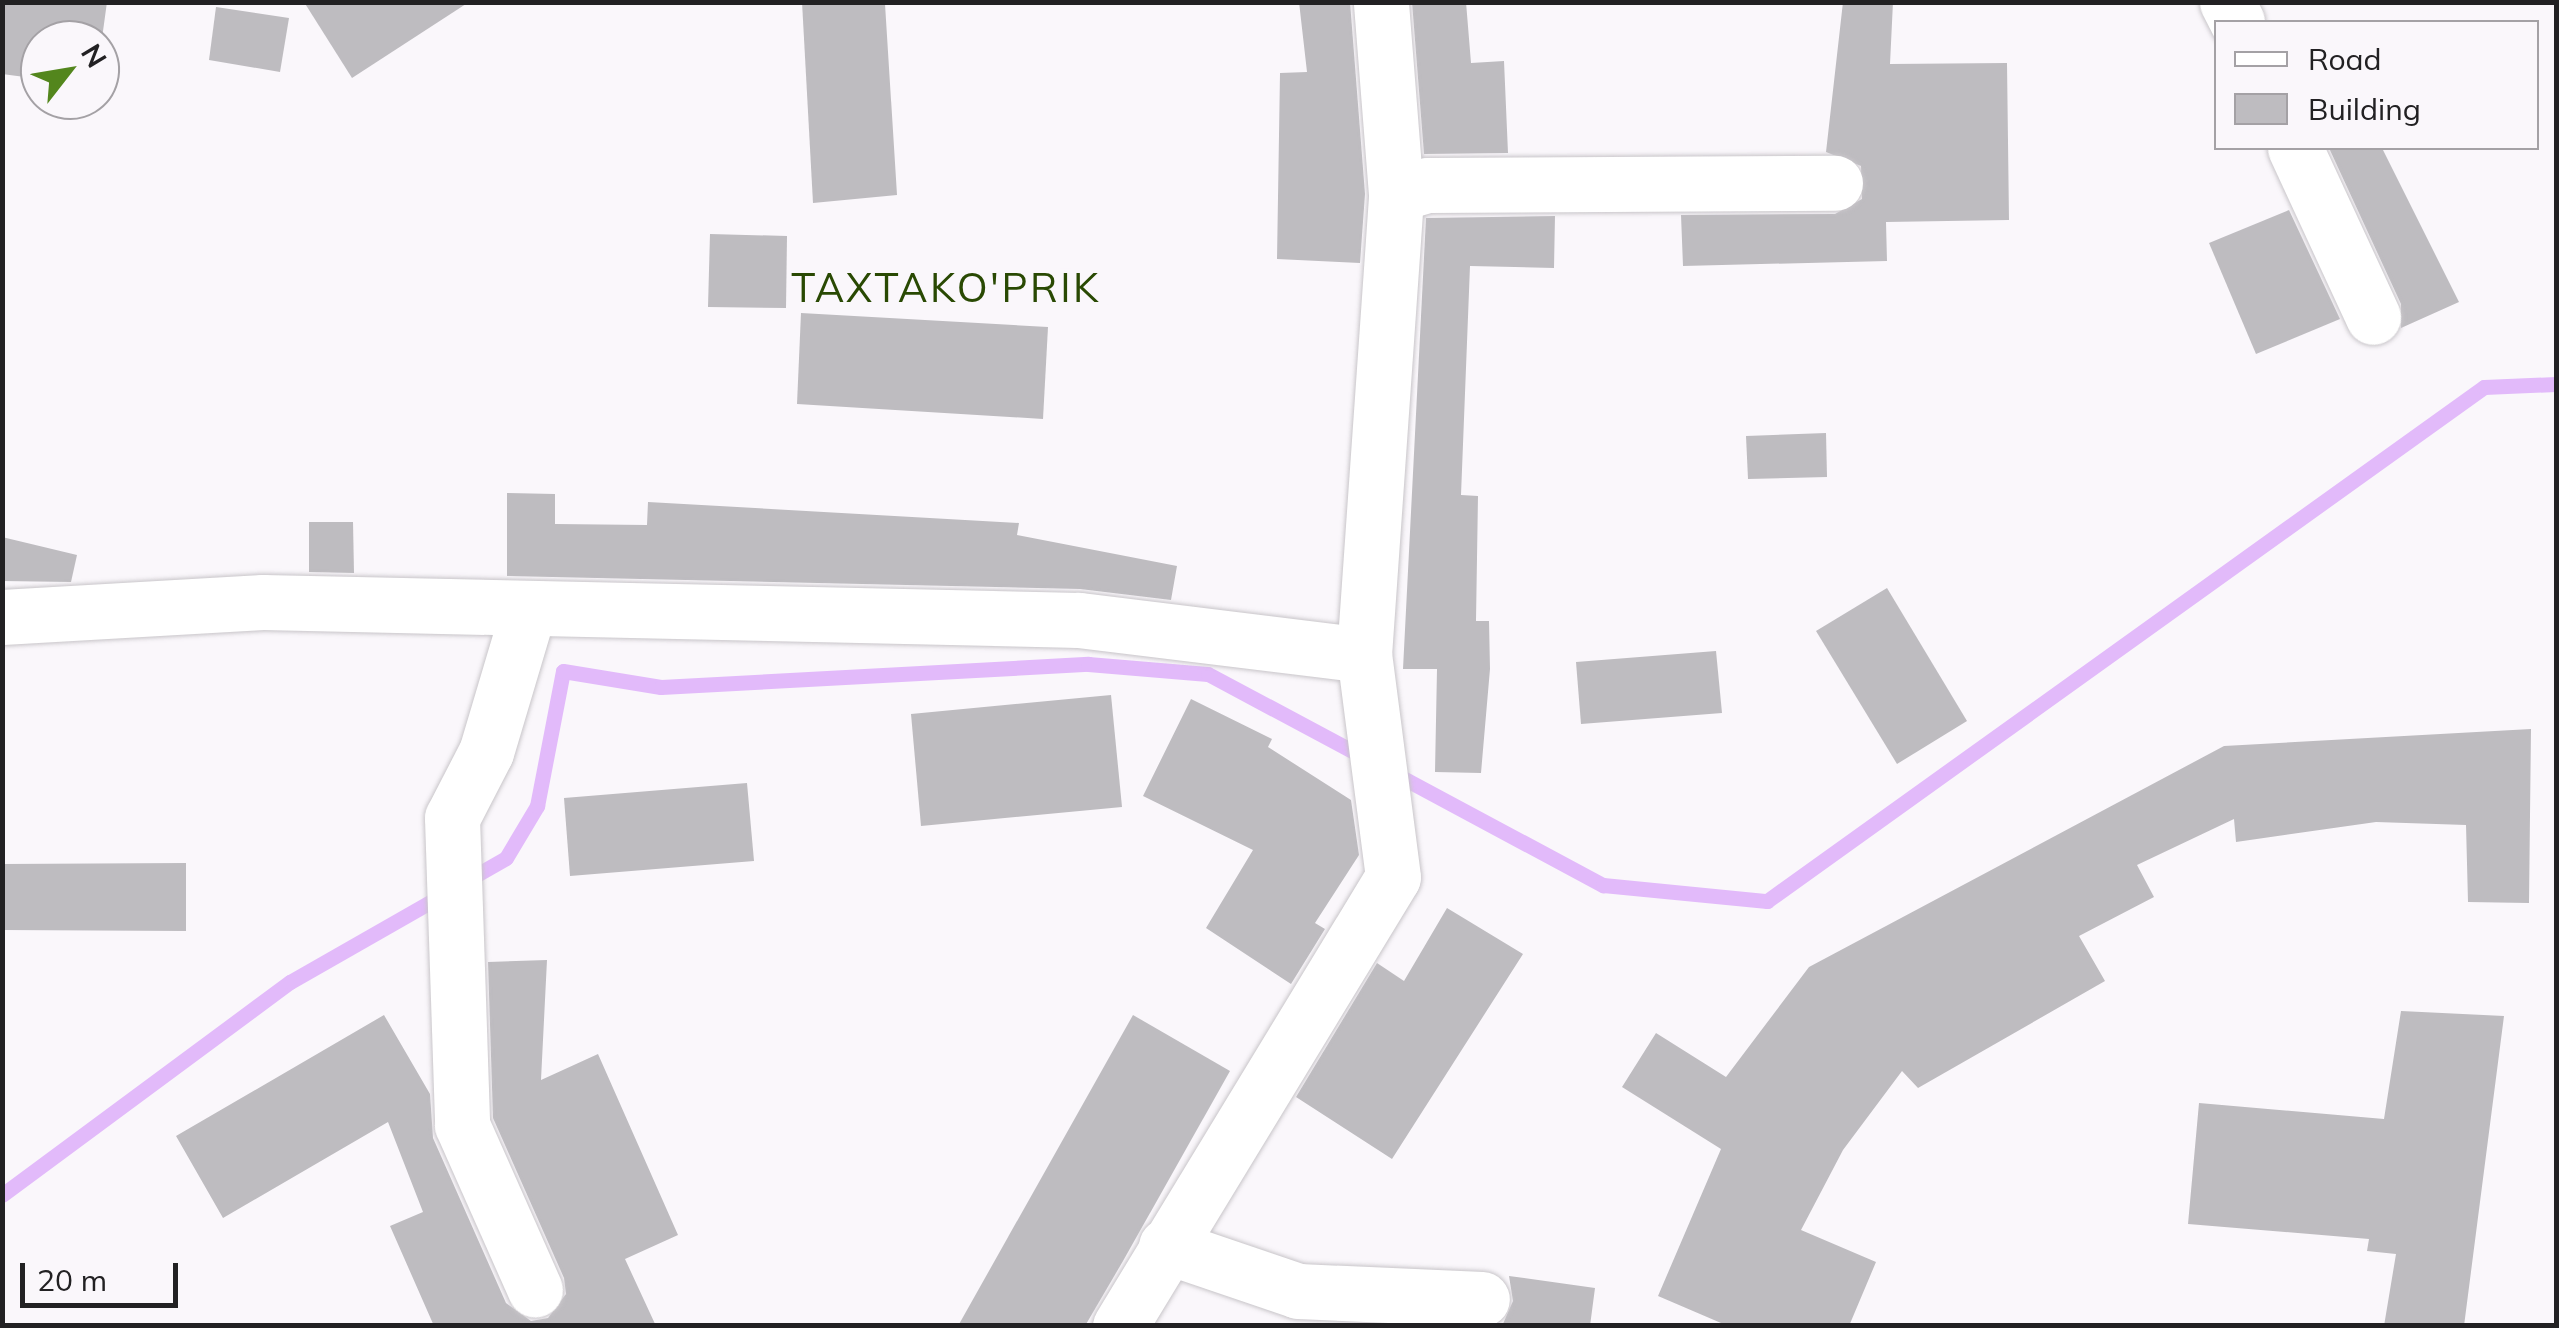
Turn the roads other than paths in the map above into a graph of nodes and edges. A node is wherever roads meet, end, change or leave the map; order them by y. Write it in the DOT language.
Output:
graph roads {
  1 [pos="1382,2"];
  2 [pos="2295,150"];
  3 [pos="1834,183"];
  4 [pos="1396,194"];
  5 [pos="2373,317"];
  6 [pos="528,608"];
  7 [pos="2,617"];
  8 [pos="1368,677"];
  9 [pos="1166,1246"];
  10 [pos="535,1290"];
  11 [pos="1482,1300"];
  12 [pos="1120,1326"];
  1 -- 4 [label="street"];
  2 -- 5 [label="street"];
  3 -- 4 [label="street"];
  4 -- 8 [label="street"];
  6 -- 7 [label="street"];
  6 -- 8 [label="street"];
  6 -- 10 [label="street"];
  8 -- 9 [label="street"];
  9 -- 11 [label="street"];
  9 -- 12 [label="street"];
}
